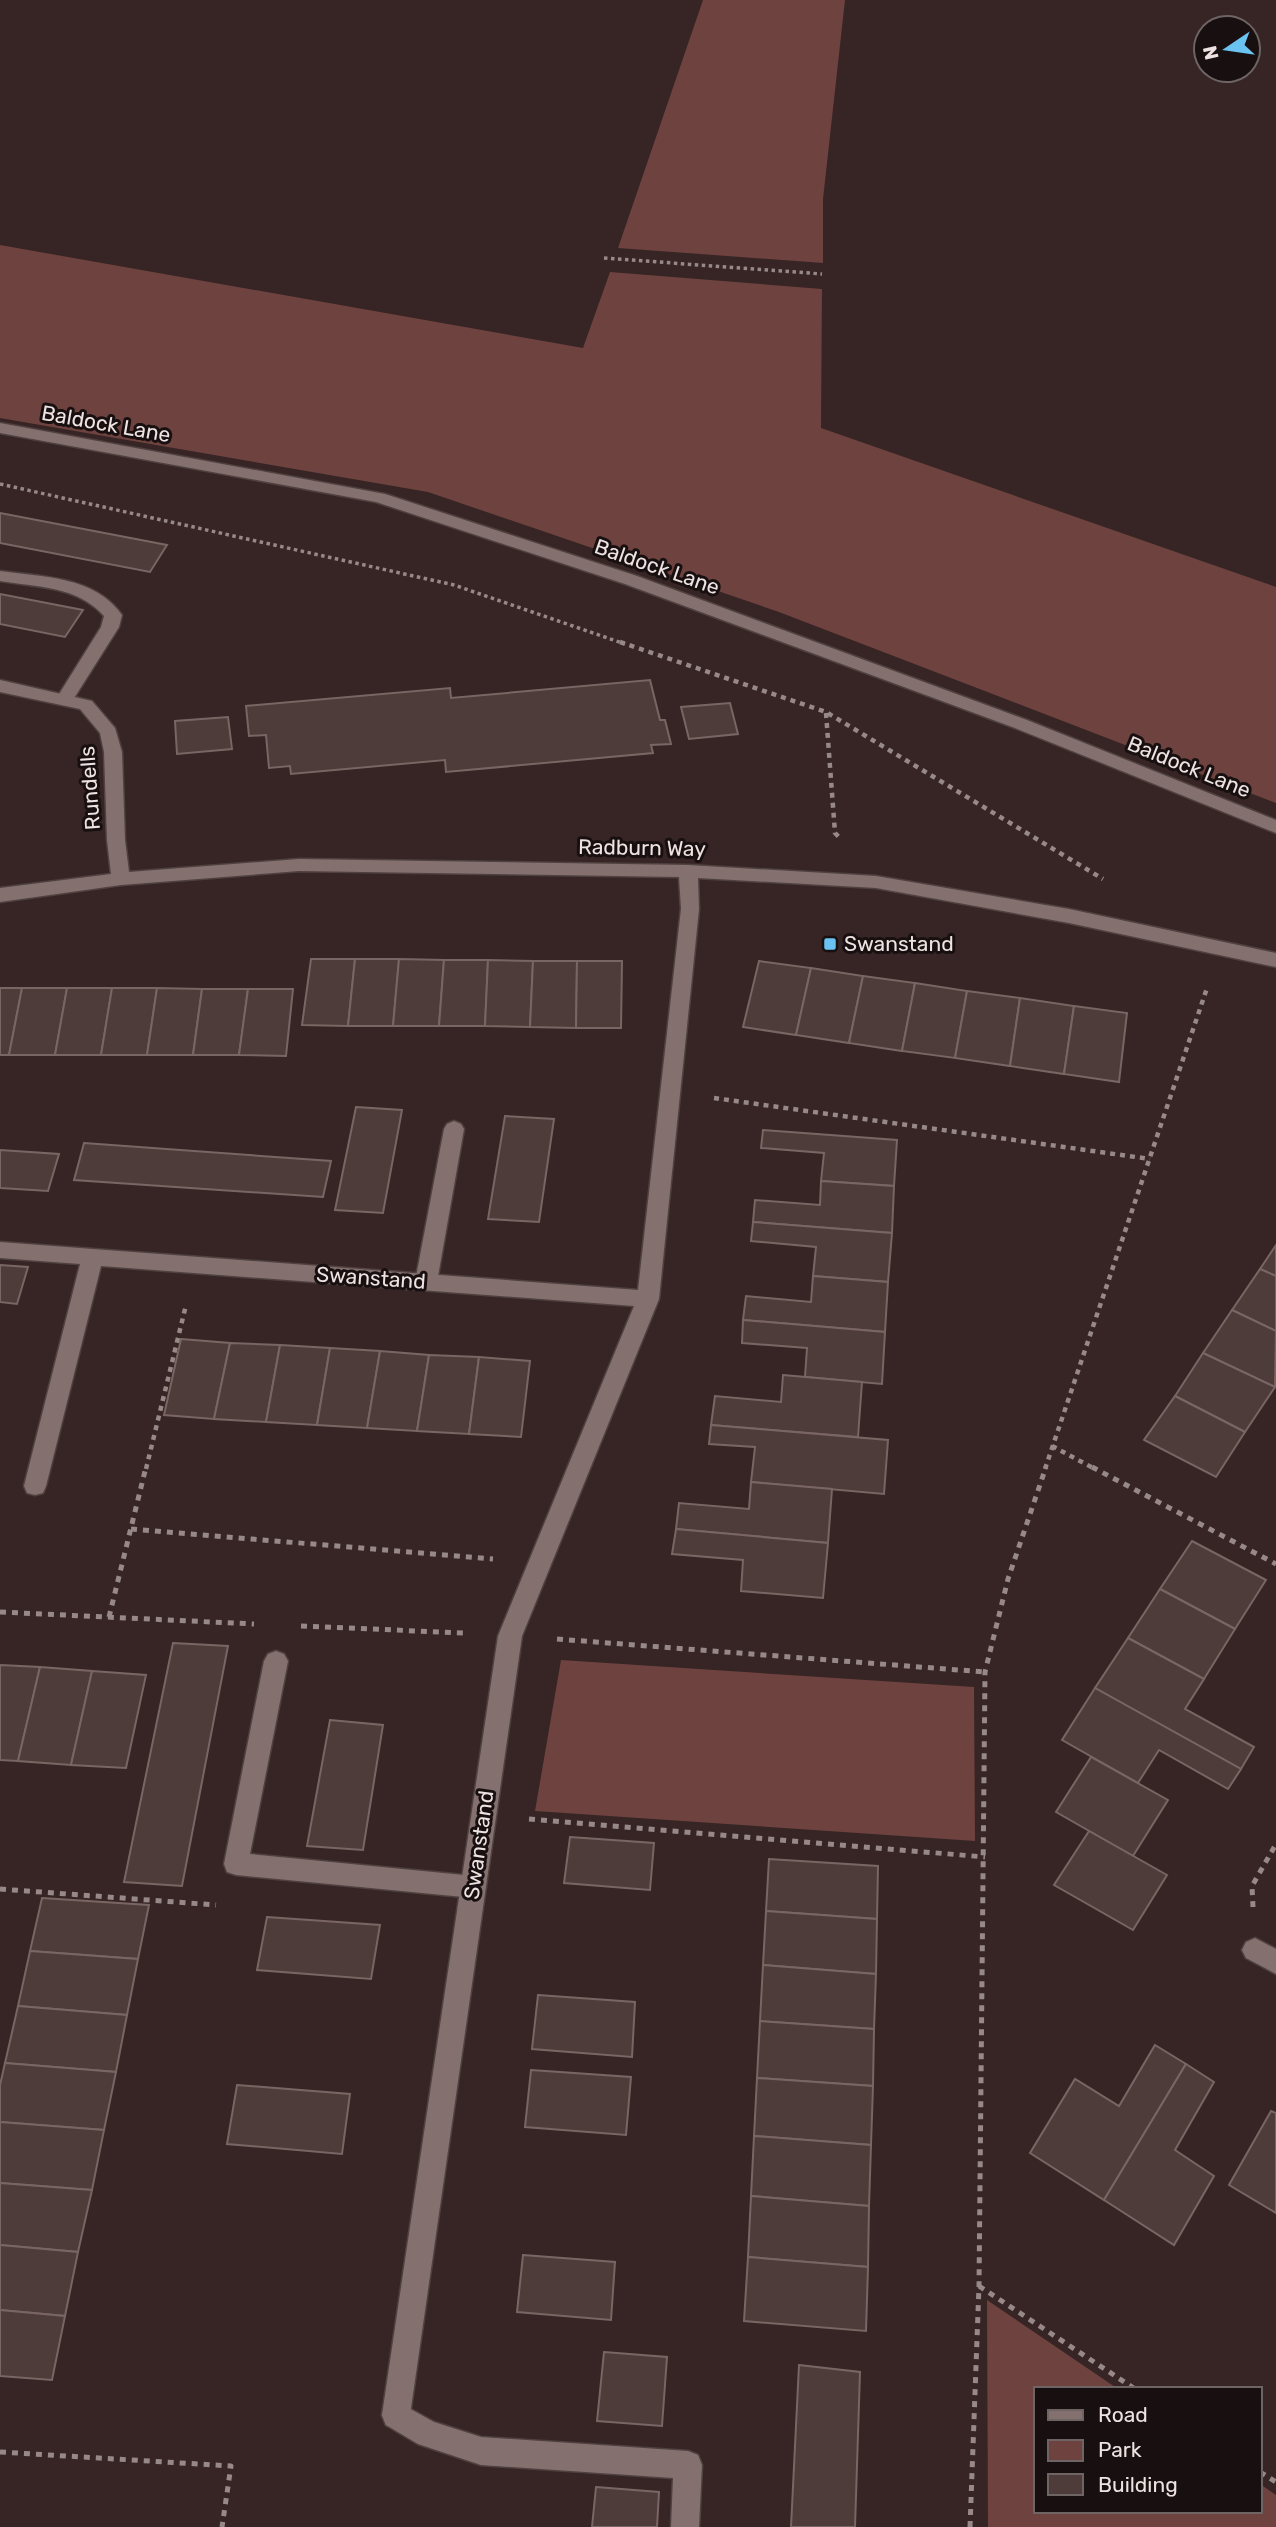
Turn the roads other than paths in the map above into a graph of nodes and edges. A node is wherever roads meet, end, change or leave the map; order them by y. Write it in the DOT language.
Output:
graph roads {
  1 [pos="0,428"];
  2 [pos="0,576"];
  3 [pos="0,686"];
  4 [pos="65,699"];
  5 [pos="1276,827"];
  6 [pos="688,871"];
  7 [pos="121,879"];
  8 [pos="0,895"];
  9 [pos="1276,960"];
  10 [pos="454,1129"];
  11 [pos="0,1250"];
  12 [pos="93,1256"];
  13 [pos="426,1282"];
  14 [pos="648,1299"];
  15 [pos="35,1486"];
  16 [pos="276,1661"];
  17 [pos="474,1887"];
  18 [pos="685,2527"];
  1 -- 5 [label="street, Baldock Lane"];
  2 -- 4 [label="street"];
  3 -- 4 [label="street, Rundells"];
  4 -- 7 [label="street, Rundells"];
  6 -- 7 [label="street, Radburn Way"];
  6 -- 9 [label="street, Radburn Way"];
  6 -- 14 [label="street, Swanstand"];
  7 -- 8 [label="street, Radburn Way"];
  10 -- 13 [label="street"];
  11 -- 12 [label="street, Swanstand"];
  12 -- 13 [label="street, Swanstand"];
  12 -- 15 [label="street"];
  13 -- 14 [label="street, Swanstand"];
  14 -- 17 [label="street, Swanstand"];
  16 -- 17 [label="street"];
  17 -- 18 [label="street, Swanstand"];
}
